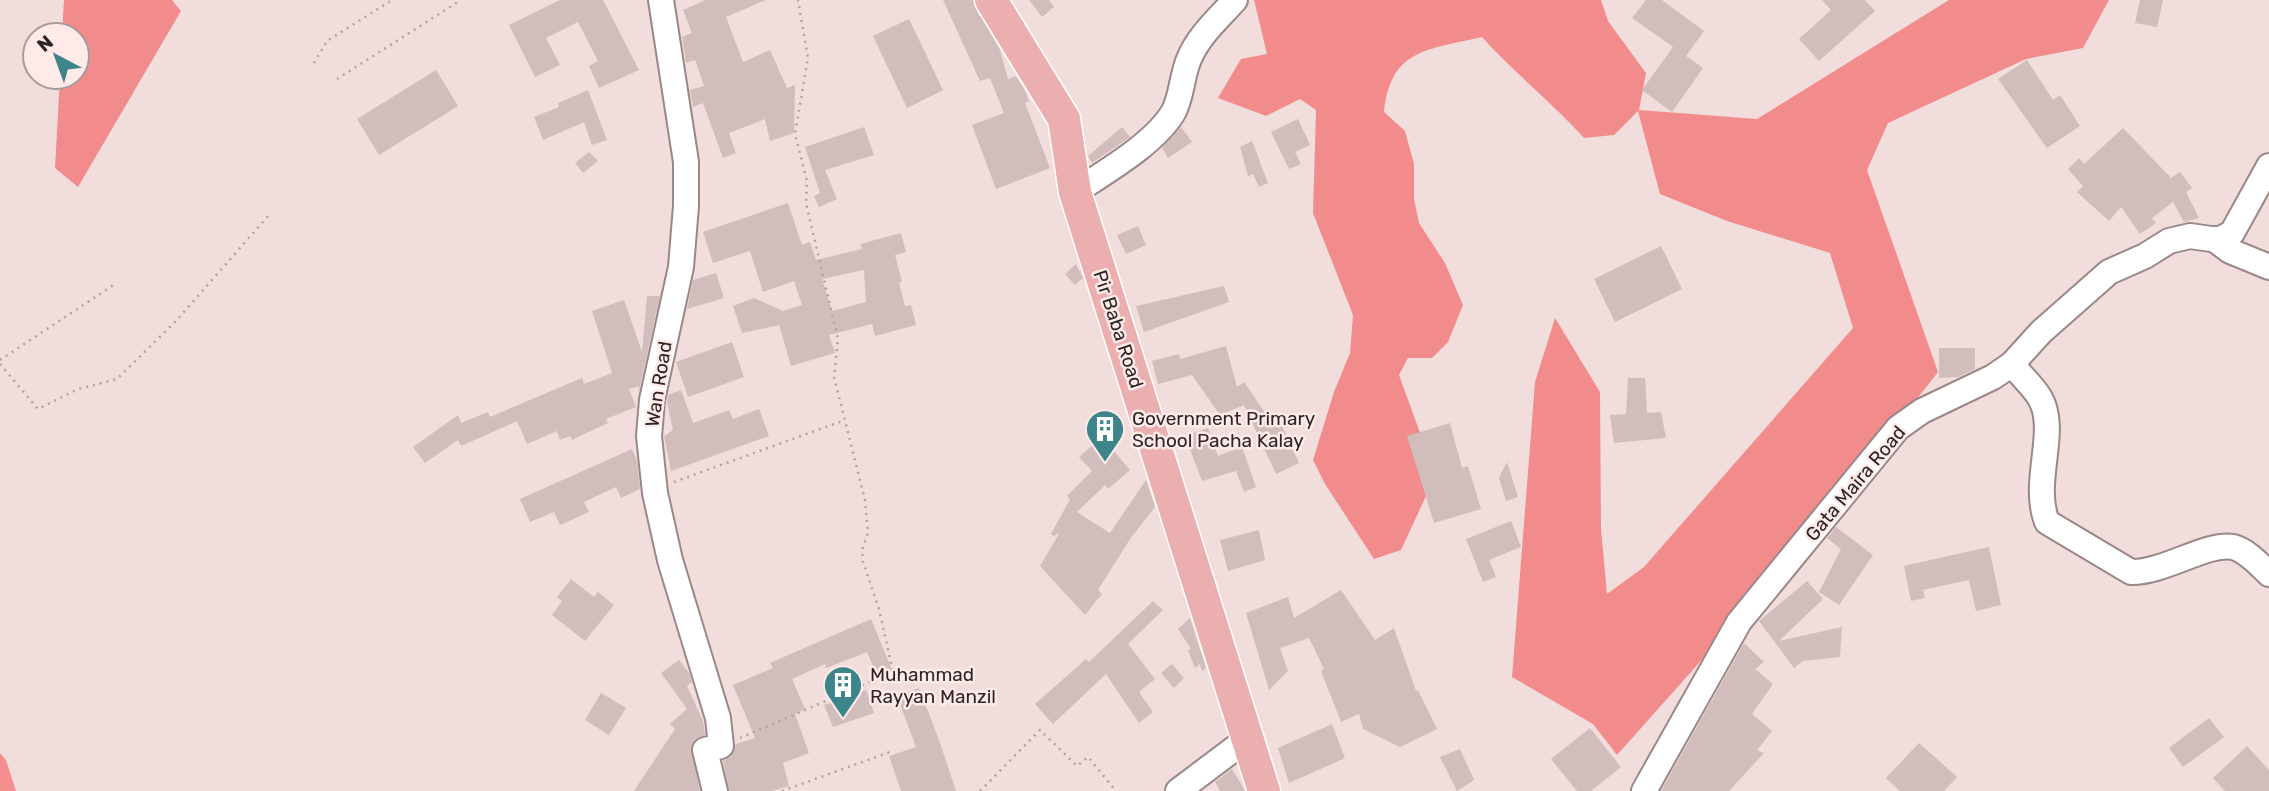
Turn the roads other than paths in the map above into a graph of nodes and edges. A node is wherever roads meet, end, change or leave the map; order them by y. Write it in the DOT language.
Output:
graph roads {
  1 [pos="661,0"];
  2 [pos="991,0"];
  3 [pos="1235,0"];
  4 [pos="2269,166"];
  5 [pos="1075,192"];
  6 [pos="2214,239"];
  7 [pos="2269,267"];
  8 [pos="2012,364"];
  9 [pos="2269,574"];
  10 [pos="1247,739"];
  11 [pos="715,791"];
  12 [pos="1178,791"];
  13 [pos="1264,791"];
  14 [pos="1644,791"];
  1 -- 11 [label="street, Wan Road"];
  2 -- 5 [label="main road, Pir Baba Road"];
  3 -- 5 [label="street"];
  4 -- 6 [label="street"];
  5 -- 10 [label="main road, Pir Baba Road"];
  6 -- 7 [label="street"];
  6 -- 8 [label="street, Gata Maira Road"];
  8 -- 9 [label="street"];
  8 -- 14 [label="street, Gata Maira Road"];
  10 -- 12 [label="street"];
  10 -- 13 [label="main road, Pir Baba Road"];
}
